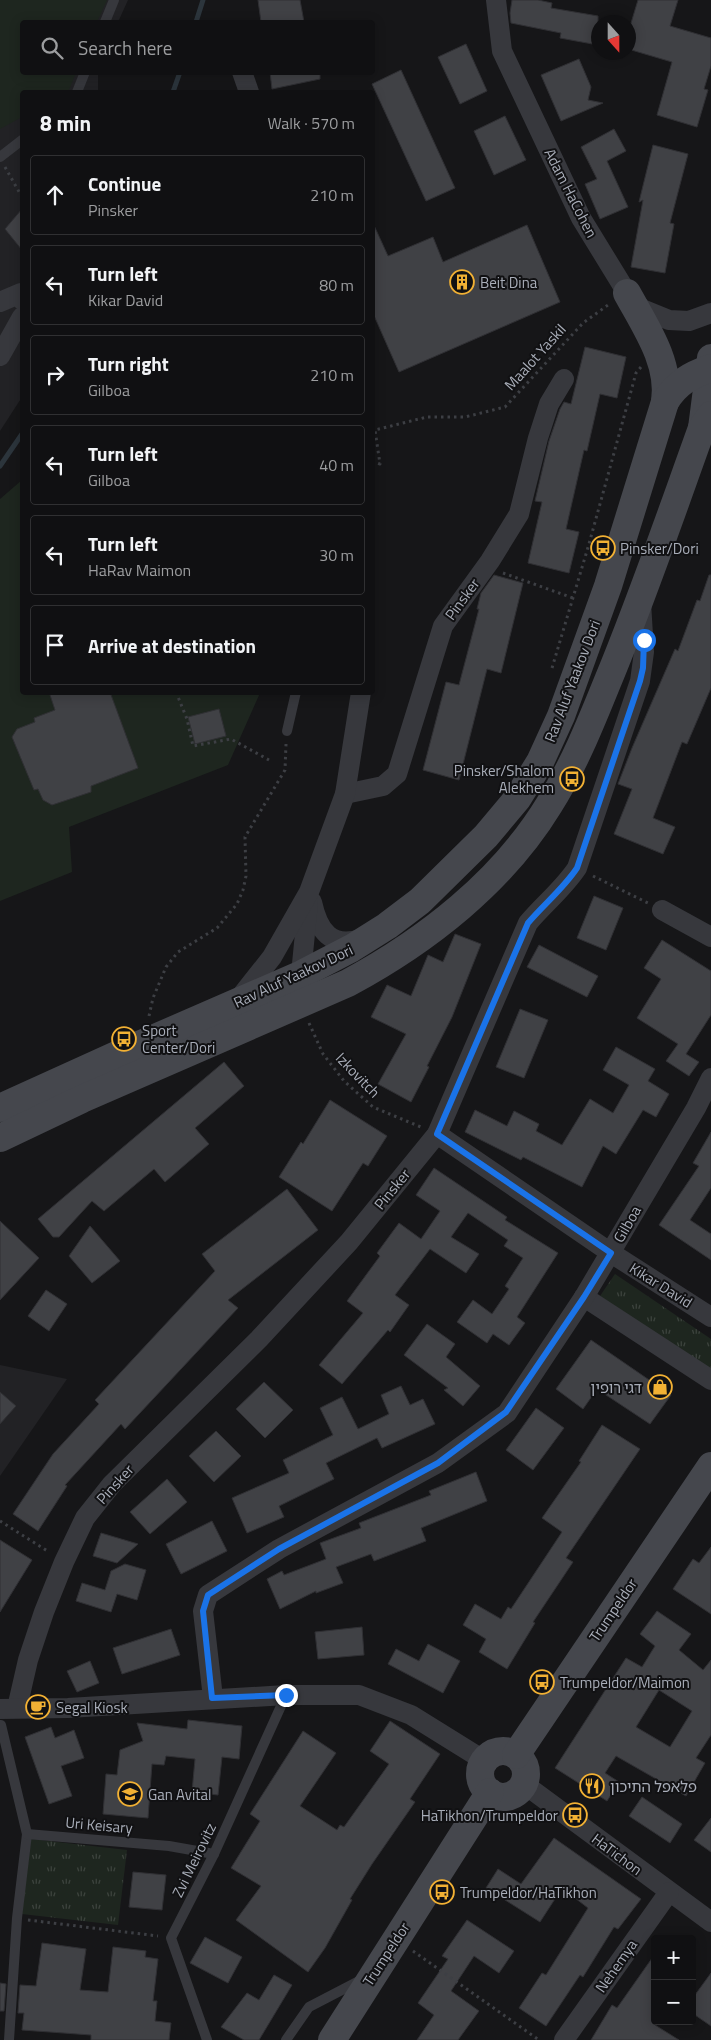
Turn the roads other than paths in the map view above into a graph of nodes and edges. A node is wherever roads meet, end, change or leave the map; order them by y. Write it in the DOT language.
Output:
graph roads {
  1 [pos="114,0"];
  2 [pos="496,0"];
  3 [pos="106,20"];
  4 [pos="85,75"];
  5 [pos="243,75"];
  6 [pos="79,90"];
  7 [pos="248,90"];
  8 [pos="20,142"];
  9 [pos="2,162"];
  10 [pos="627,293"];
  11 [pos="20,296"];
  12 [pos="0,302"];
  13 [pos="711,313"];
  14 [pos="20,320"];
  15 [pos="0,356"];
  16 [pos="711,365"];
  17 [pos="564,379"];
  18 [pos="665,402"];
  19 [pos="706,422"];
  20 [pos="641,601"];
  21 [pos="295,695"];
  22 [pos="361,695"];
  23 [pos="286,731"];
  24 [pos="345,794"];
  25 [pos="309,892"];
  26 [pos="662,910"];
  27 [pos="374,934"];
  28 [pos="711,936"];
  29 [pos="302,974"];
  30 [pos="235,1003"];
  31 [pos="278,1012"];
  32 [pos="711,1078"];
  33 [pos="0,1108"];
  34 [pos="429,1131"];
  35 [pos="0,1138"];
  36 [pos="611,1253"];
  37 [pos="584,1297"];
  38 [pos="711,1317"];
  39 [pos="711,1380"];
  40 [pos="711,1466"];
  41 [pos="286,1695"];
  42 [pos="212,1698"];
  43 [pos="6,1714"];
  44 [pos="516,1755"];
  45 [pos="485,1761"];
  46 [pos="524,1784"];
  47 [pos="490,1792"];
  48 [pos="27,1834"];
  49 [pos="214,1854"];
  50 [pos="668,1892"];
  51 [pos="711,1922"];
  52 [pos="373,1974"];
  53 [pos="9,2040"];
  54 [pos="207,2040"];
  55 [pos="286,2040"];
  56 [pos="332,2040"];
  57 [pos="564,2040"];
  1 -- 3 [label="lane"];
  2 -- 10 [label="street, Adam HaCohen"];
  4 -- 6 [label="lane"];
  5 -- 7 [label="street"];
  8 -- 9 [label="lane"];
  10 -- 13 [label="street, Adam HaCohen"];
  10 -- 18 [label="main road"];
  11 -- 12 [label="street"];
  14 -- 15 [label="street"];
  16 -- 18 [label="main road, Rav Aluf Yaakov Dori"];
  16 -- 19 [label="main road"];
  17 -- 24 [label="street, Pinsker"];
  18 -- 27 [label="main road, Rav Aluf Yaakov Dori"];
  19 -- 20 [label="main road, Rav Aluf Yaakov Dori"];
  20 -- 31 [label="main road, Rav Aluf Yaakov Dori"];
  20 -- 34 [label="street, Pinsker"];
  21 -- 23 [label="lane"];
  22 -- 24 [label="street"];
  24 -- 25 [label="street"];
  25 -- 27 [label="street"];
  25 -- 29 [label="street"];
  25 -- 30 [label="street"];
  26 -- 28 [label="street"];
  27 -- 29 [label="main road, Rav Aluf Yaakov Dori"];
  29 -- 30 [label="main road, Rav Aluf Yaakov Dori"];
  29 -- 31 [label="street"];
  30 -- 33 [label="main road, Rav Aluf Yaakov Dori"];
  31 -- 35 [label="main road, Rav Aluf Yaakov Dori"];
  32 -- 36 [label="street, Gilboa"];
  34 -- 36 [label="street, Kikar David"];
  34 -- 43 [label="street, Pinsker"];
  36 -- 37 [label="street, Gilboa"];
  36 -- 38 [label="street, Kikar David"];
  37 -- 39 [label="street"];
  37 -- 42 [label="street, Gilboa"];
  40 -- 44 [label="main road, Trumpeldor"];
  41 -- 42 [label="street"];
  41 -- 45 [label="street"];
  41 -- 49 [label="lane, Zvi Meirovitz"];
  42 -- 43 [label="street"];
  43 -- 48 [label="lane"];
  44 -- 45 [label="main road"];
  44 -- 46 [label="main road"];
  45 -- 47 [label="main road"];
  46 -- 47 [label="main road"];
  46 -- 50 [label="street, HaTichon"];
  47 -- 52 [label="main road, Trumpeldor"];
  48 -- 49 [label="lane, Uri Keisary"];
  48 -- 53 [label="lane"];
  49 -- 54 [label="lane, Zvi Meirovitz"];
  50 -- 51 [label="street, HaTichon"];
  50 -- 57 [label="street, Nehemya"];
  52 -- 55 [label="lane"];
  52 -- 56 [label="main road, Trumpeldor"];
}
